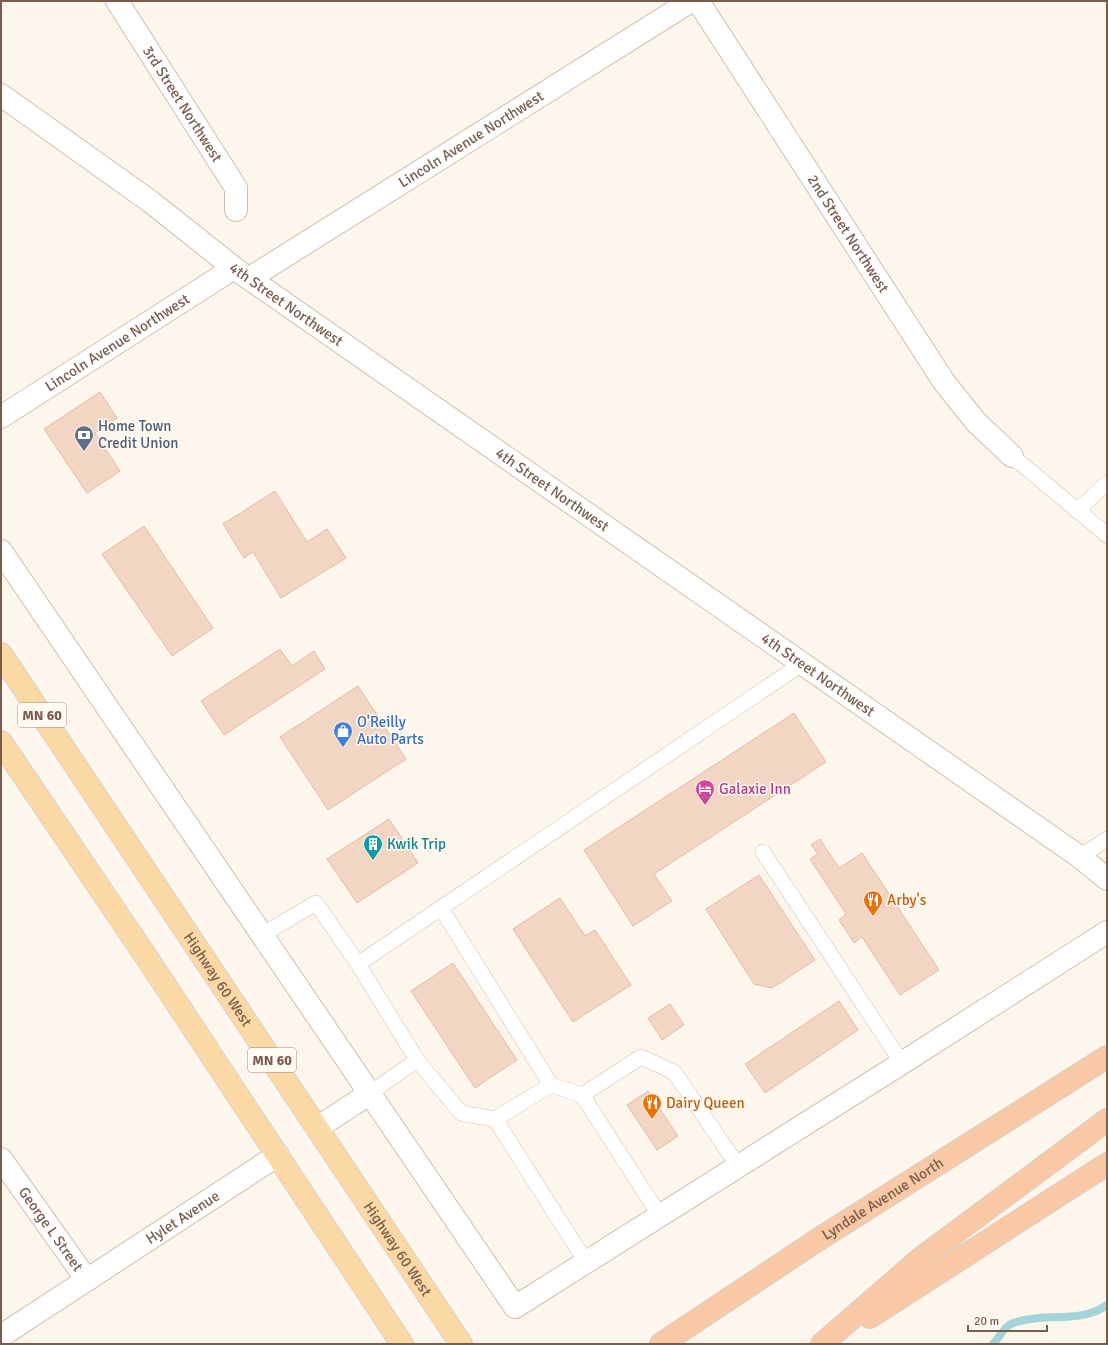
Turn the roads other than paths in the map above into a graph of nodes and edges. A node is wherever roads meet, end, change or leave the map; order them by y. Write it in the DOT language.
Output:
graph roads {
  1 [pos="117,1"];
  2 [pos="691,1"];
  3 [pos="698,1"];
  4 [pos="1,95"];
  5 [pos="236,210"];
  6 [pos="242,273"];
  7 [pos="1,417"];
  8 [pos="1012,456"];
  9 [pos="1107,483"];
  10 [pos="1077,510"];
  11 [pos="1107,535"];
  12 [pos="1,551"];
  13 [pos="1,654"];
  14 [pos="803,664"];
  15 [pos="1,742"];
  16 [pos="1107,838"];
  17 [pos="763,852"];
  18 [pos="1080,857"];
  19 [pos="1107,879"];
  20 [pos="441,908"];
  21 [pos="1107,932"];
  22 [pos="262,935"];
  23 [pos="358,964"];
  24 [pos="1107,1057"];
  25 [pos="417,1060"];
  26 [pos="902,1064"];
  27 [pos="551,1085"];
  28 [pos="369,1094"];
  29 [pos="582,1095"];
  30 [pos="496,1119"];
  31 [pos="1107,1120"];
  32 [pos="317,1128"];
  33 [pos="278,1155"];
  34 [pos="1,1160"];
  35 [pos="1107,1164"];
  36 [pos="738,1166"];
  37 [pos="660,1216"];
  38 [pos="586,1262"];
  39 [pos="87,1280"];
  40 [pos="1,1336"];
  41 [pos="402,1344"];
  42 [pos="461,1344"];
  43 [pos="661,1344"];
  44 [pos="822,1344"];
  45 [pos="829,1344"];
  1 -- 5 [label="street, 3rd Street Northwest"];
  2 -- 6 [label="street, Lincoln Avenue Northwest"];
  3 -- 8 [label="street, 2nd Street Northwest"];
  4 -- 6 [label="street, 4th Street Northwest"];
  6 -- 7 [label="street, Lincoln Avenue Northwest"];
  6 -- 14 [label="street, 4th Street Northwest"];
  8 -- 10 [label="lane"];
  9 -- 10 [label="lane"];
  10 -- 11 [label="lane"];
  12 -- 22 [label="street"];
  13 -- 32 [label="main road, Highway 60 West / MN 60"];
  14 -- 18 [label="street, 4th Street Northwest"];
  14 -- 20 [label="lane"];
  15 -- 33 [label="main road, MN 60"];
  16 -- 18 [label="lane"];
  17 -- 26 [label="lane"];
  18 -- 19 [label="street, 4th Street Northwest"];
  20 -- 23 [label="lane"];
  20 -- 27 [label="lane"];
  21 -- 26 [label="street"];
  22 -- 23 [label="lane"];
  22 -- 28 [label="street"];
  23 -- 25 [label="lane"];
  24 -- 43 [label="highway, Lyndale Avenue North"];
  25 -- 28 [label="lane"];
  25 -- 30 [label="lane"];
  26 -- 36 [label="street"];
  27 -- 29 [label="lane"];
  27 -- 30 [label="lane"];
  28 -- 32 [label="street"];
  28 -- 38 [label="street"];
  29 -- 36 [label="lane"];
  29 -- 37 [label="lane"];
  30 -- 38 [label="lane"];
  31 -- 44 [label="highway"];
  32 -- 42 [label="main road, Highway 60 West / MN 60"];
  33 -- 39 [label="street, Hylet Avenue"];
  33 -- 41 [label="main road, MN 60"];
  34 -- 39 [label="street, George L Street"];
  35 -- 45 [label="highway"];
  36 -- 37 [label="street"];
  37 -- 38 [label="street"];
  39 -- 40 [label="street, Hylet Avenue"];
}
